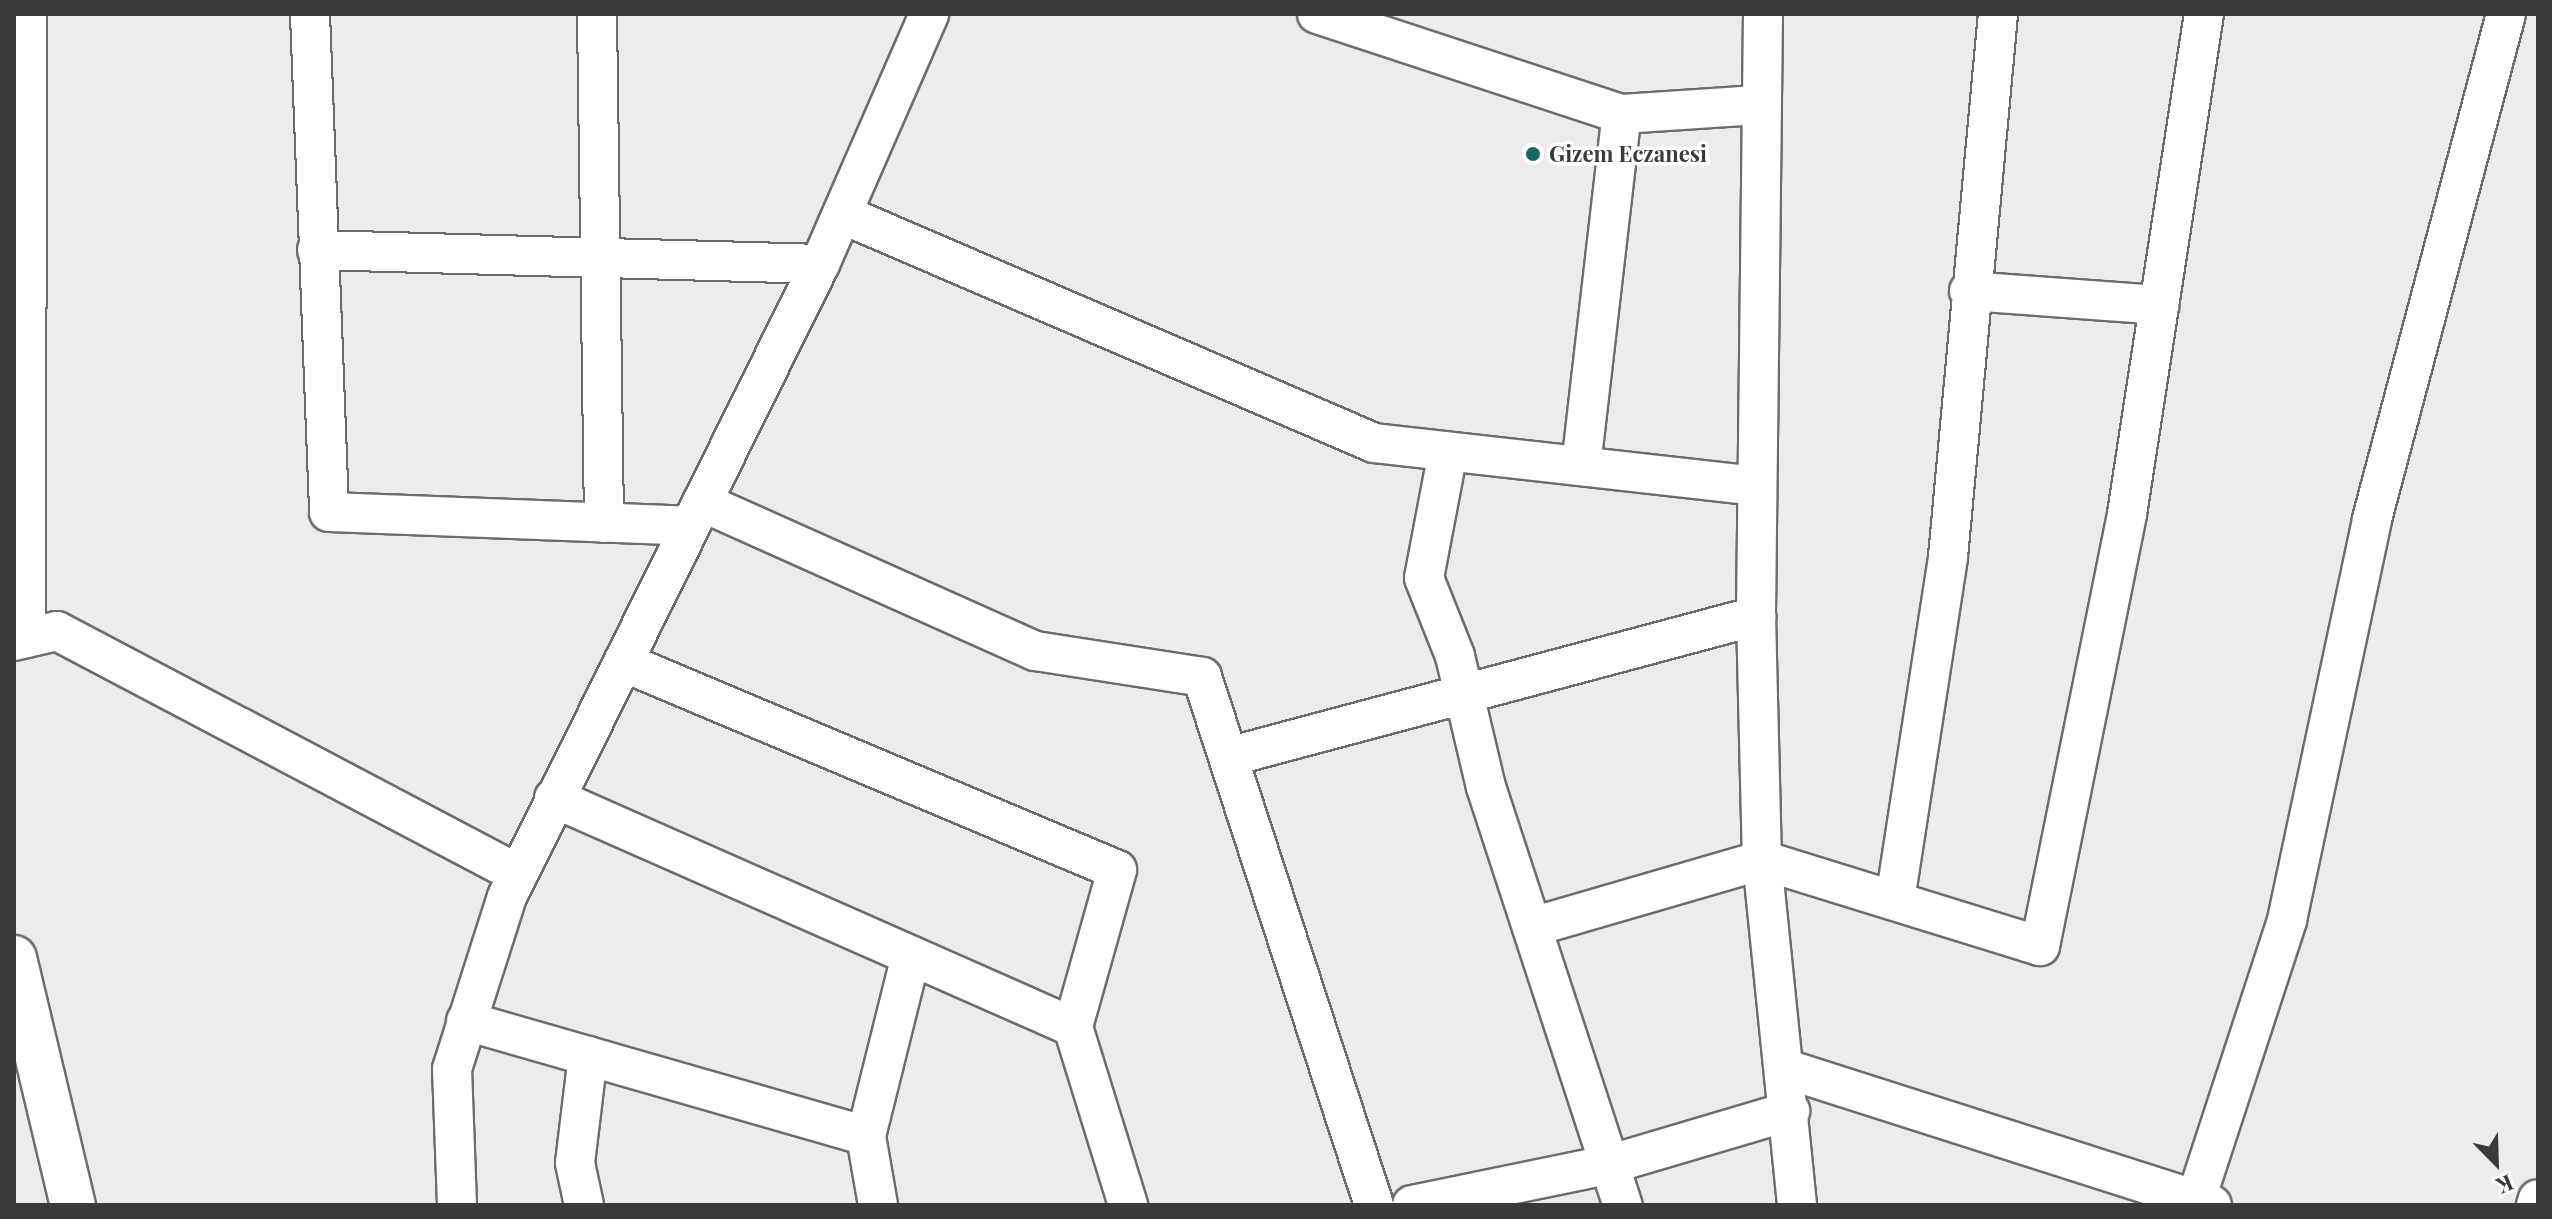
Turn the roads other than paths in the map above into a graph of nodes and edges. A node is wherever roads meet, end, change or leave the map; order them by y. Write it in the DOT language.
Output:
graph roads {
  1 [pos="27,14"];
  2 [pos="310,14"];
  3 [pos="597,14"];
  4 [pos="929,14"];
  5 [pos="1317,14"];
  6 [pos="1763,14"];
  7 [pos="1998,14"];
  8 [pos="2204,14"];
  9 [pos="2506,14"];
  10 [pos="1379,24"];
  11 [pos="1758,105"];
  12 [pos="1622,114"];
  13 [pos="842,214"];
  14 [pos="317,250"];
  15 [pos="602,258"];
  16 [pos="820,264"];
  17 [pos="1969,291"];
  18 [pos="2159,305"];
  19 [pos="1448,452"];
  20 [pos="1581,466"];
  21 [pos="1757,486"];
  22 [pos="696,514"];
  23 [pos="604,523"];
  24 [pos="1756,616"];
  25 [pos="20,639"];
  26 [pos="623,662"];
  27 [pos="1463,691"];
  28 [pos="1228,757"];
  29 [pos="554,798"];
  30 [pos="1762,860"];
  31 [pos="518,874"];
  32 [pos="1895,900"];
  33 [pos="1532,927"];
  34 [pos="911,956"];
  35 [pos="14,958"];
  36 [pos="466,1021"];
  37 [pos="1073,1027"];
  38 [pos="588,1056"];
  39 [pos="1786,1069"];
  40 [pos="1790,1111"];
  41 [pos="866,1136"];
  42 [pos="1611,1164"];
  43 [pos="2538,1199"];
  44 [pos="2201,1203"];
  45 [pos="450,1204"];
  46 [pos="73,1205"];
  47 [pos="584,1205"];
  48 [pos="878,1205"];
  49 [pos="1128,1205"];
  50 [pos="1374,1205"];
  51 [pos="1412,1205"];
  52 [pos="1623,1205"];
  53 [pos="1797,1205"];
  54 [pos="2536,1205"];
  1 -- 25 [label="street"];
  2 -- 14 [label="street"];
  3 -- 15 [label="street"];
  4 -- 13 [label="street"];
  5 -- 10 [label="street"];
  6 -- 11 [label="street"];
  7 -- 17 [label="street"];
  8 -- 18 [label="street"];
  9 -- 44 [label="street"];
  10 -- 12 [label="street"];
  11 -- 12 [label="street"];
  11 -- 21 [label="street"];
  12 -- 20 [label="street"];
  13 -- 16 [label="street"];
  13 -- 19 [label="street"];
  14 -- 15 [label="street"];
  14 -- 23 [label="street"];
  15 -- 16 [label="street"];
  15 -- 23 [label="street"];
  16 -- 22 [label="street"];
  17 -- 18 [label="street"];
  17 -- 32 [label="street"];
  18 -- 32 [label="street"];
  19 -- 20 [label="street"];
  19 -- 27 [label="street"];
  20 -- 21 [label="street"];
  21 -- 24 [label="street"];
  22 -- 23 [label="street"];
  22 -- 26 [label="street"];
  22 -- 28 [label="street"];
  24 -- 27 [label="street"];
  24 -- 30 [label="street"];
  25 -- 31 [label="street"];
  26 -- 29 [label="street"];
  26 -- 37 [label="street"];
  27 -- 28 [label="street"];
  27 -- 33 [label="street"];
  28 -- 50 [label="street"];
  29 -- 31 [label="street"];
  29 -- 34 [label="street"];
  30 -- 32 [label="street"];
  30 -- 33 [label="street"];
  30 -- 39 [label="street"];
  31 -- 36 [label="street"];
  33 -- 42 [label="street"];
  34 -- 37 [label="street"];
  34 -- 41 [label="street"];
  35 -- 46 [label="main road"];
  36 -- 38 [label="street"];
  36 -- 45 [label="street"];
  37 -- 49 [label="street"];
  38 -- 41 [label="street"];
  38 -- 47 [label="street"];
  39 -- 40 [label="street"];
  39 -- 44 [label="street"];
  40 -- 42 [label="street"];
  40 -- 53 [label="street"];
  41 -- 48 [label="street"];
  42 -- 51 [label="street"];
  42 -- 52 [label="street"];
  43 -- 54 [label="street"];
}
